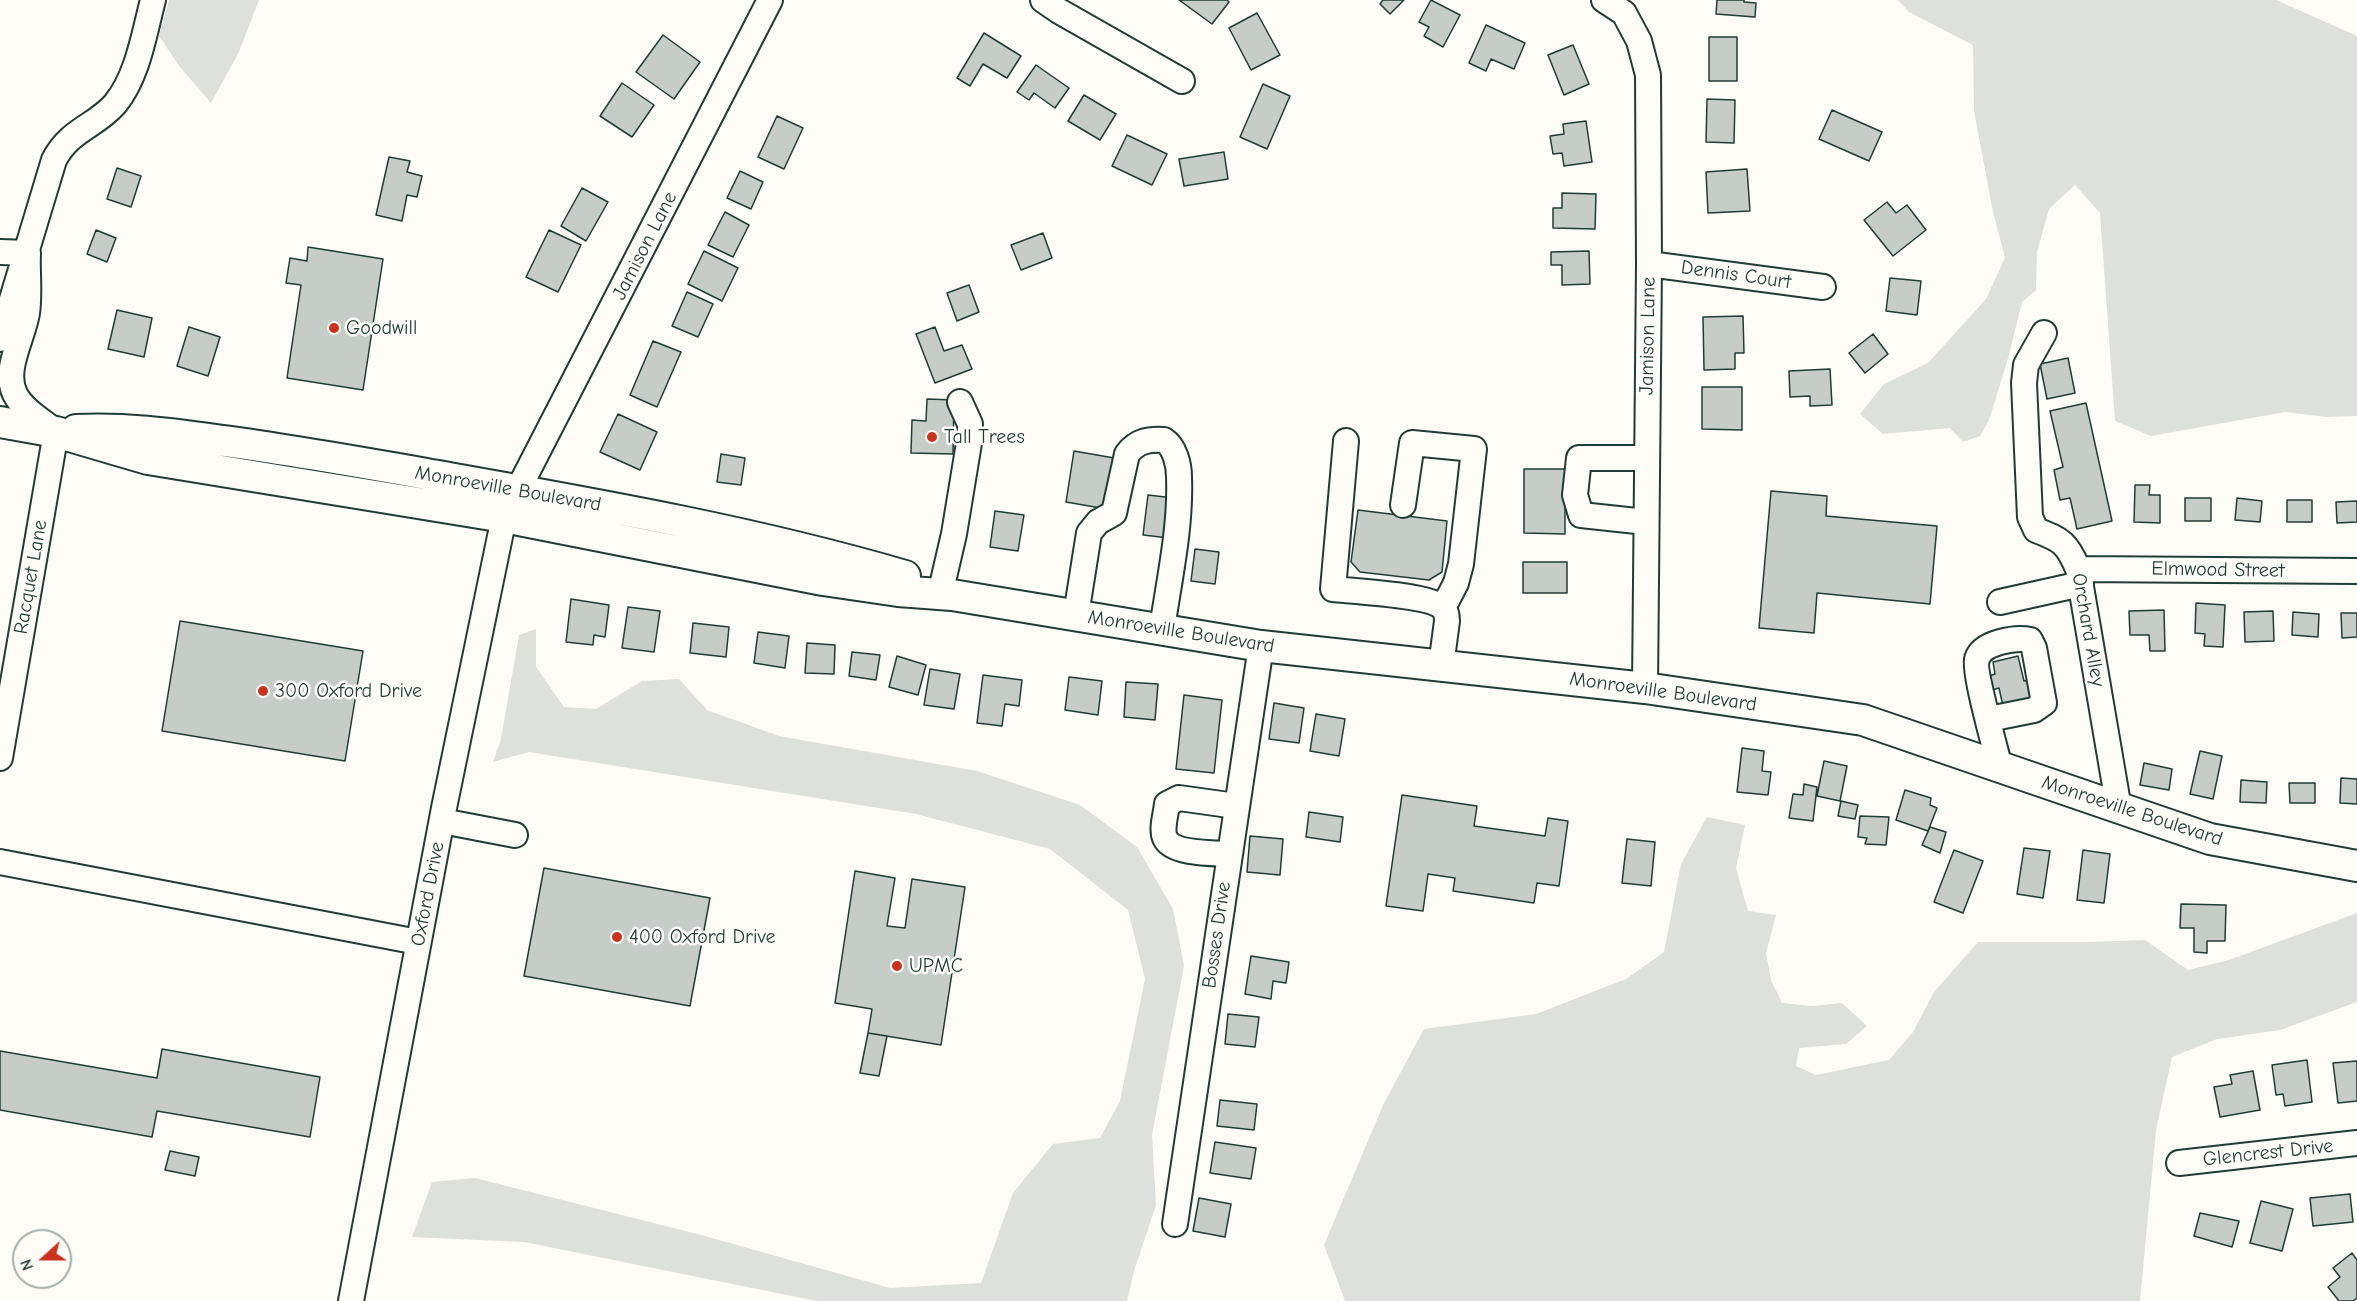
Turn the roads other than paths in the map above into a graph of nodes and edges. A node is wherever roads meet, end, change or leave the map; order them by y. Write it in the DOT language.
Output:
graph roads {
  1 [pos="153,0"];
  2 [pos="770,0"];
  3 [pos="1043,0"];
  4 [pos="1604,0"];
  5 [pos="1631,6"];
  6 [pos="1182,81"];
  7 [pos="0,252"];
  8 [pos="27,253"];
  9 [pos="1649,264"];
  10 [pos="1823,287"];
  11 [pos="2044,333"];
  12 [pos="0,339"];
  13 [pos="960,402"];
  14 [pos="0,422"];
  15 [pos="56,432"];
  16 [pos="1346,441"];
  17 [pos="1647,458"];
  18 [pos="518,490"];
  19 [pos="1403,505"];
  20 [pos="504,517"];
  21 [pos="1646,522"];
  22 [pos="2357,571"];
  23 [pos="2080,576"];
  24 [pos="946,592"];
  25 [pos="2000,602"];
  26 [pos="1443,608"];
  27 [pos="1076,615"];
  28 [pos="1162,629"];
  29 [pos="1261,646"];
  30 [pos="1441,666"];
  31 [pos="1645,688"];
  32 [pos="1989,719"];
  33 [pos="0,758"];
  34 [pos="2000,768"];
  35 [pos="1236,806"];
  36 [pos="2119,809"];
  37 [pos="442,820"];
  38 [pos="515,835"];
  39 [pos="1229,854"];
  40 [pos="0,862"];
  41 [pos="2357,866"];
  42 [pos="418,942"];
  43 [pos="2357,1143"];
  44 [pos="2179,1163"];
  45 [pos="1175,1224"];
  46 [pos="351,1301"];
  1 -- 8 [label="street"];
  2 -- 18 [label="street, Jamison Lane"];
  3 -- 6 [label="street"];
  4 -- 5 [label="street, Jamison Lane"];
  5 -- 9 [label="street, Jamison Lane"];
  7 -- 8 [label="street"];
  8 -- 12 [label="street"];
  8 -- 15 [label="street"];
  9 -- 10 [label="street, Dennis Court"];
  9 -- 17 [label="street, Jamison Lane"];
  11 -- 23 [label="street, Orchard Alley"];
  13 -- 24 [label="street"];
  14 -- 15 [label="main road, Monroeville Boulevard"];
  15 -- 18 [label="main road, Monroeville Boulevard"];
  15 -- 20 [label="main road, Monroeville Boulevard"];
  15 -- 33 [label="street, Racquet Lane"];
  16 -- 26 [label="street"];
  17 -- 21 [label="street, Jamison Lane"];
  17 -- 21 [label="street"];
  18 -- 20 [label="street, Oxford Drive"];
  18 -- 24 [label="main road, Monroeville Boulevard"];
  19 -- 26 [label="street"];
  20 -- 24 [label="main road, Monroeville Boulevard"];
  20 -- 37 [label="street, Oxford Drive"];
  21 -- 31 [label="street, Jamison Lane"];
  22 -- 23 [label="street, Elmwood Street"];
  23 -- 25 [label="street, Elmwood Street"];
  23 -- 36 [label="street, Orchard Alley"];
  24 -- 27 [label="main road, Monroeville Boulevard"];
  26 -- 30 [label="street"];
  27 -- 28 [label="main road, Monroeville Boulevard"];
  27 -- 28 [label="street"];
  28 -- 29 [label="main road, Monroeville Boulevard"];
  29 -- 30 [label="main road, Monroeville Boulevard"];
  29 -- 35 [label="street, Bosses Drive"];
  30 -- 31 [label="main road, Monroeville Boulevard"];
  31 -- 34 [label="main road, Monroeville Boulevard"];
  32 -- 34 [label="street"];
  34 -- 36 [label="main road, Monroeville Boulevard"];
  35 -- 39 [label="street, Bosses Drive"];
  35 -- 39 [label="street"];
  36 -- 41 [label="main road, Monroeville Boulevard"];
  37 -- 38 [label="street"];
  37 -- 42 [label="street, Oxford Drive"];
  39 -- 45 [label="street, Bosses Drive"];
  40 -- 42 [label="street"];
  42 -- 46 [label="street, Oxford Drive"];
  43 -- 44 [label="street, Glencrest Drive"];
}
